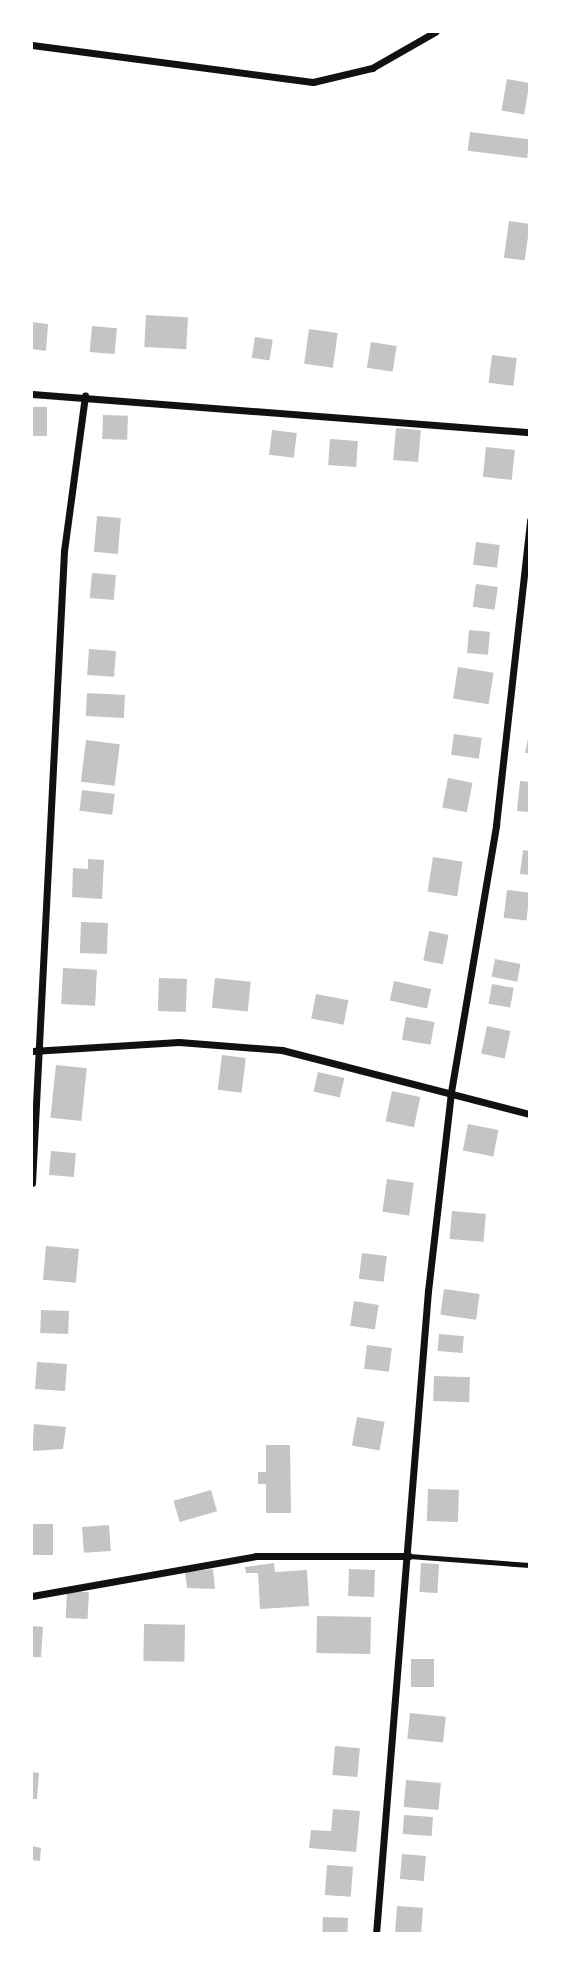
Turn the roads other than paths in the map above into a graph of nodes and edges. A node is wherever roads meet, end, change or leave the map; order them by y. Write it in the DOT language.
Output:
graph roads {
  1 [pos="435,32"];
  2 [pos="32,45"];
  3 [pos="32,394"];
  4 [pos="85,395"];
  5 [pos="530,432"];
  6 [pos="530,520"];
  7 [pos="529,533"];
  8 [pos="32,1051"];
  9 [pos="41,1051"];
  10 [pos="451,1092"];
  11 [pos="530,1114"];
  12 [pos="32,1183"];
  13 [pos="409,1556"];
  14 [pos="530,1565"];
  15 [pos="32,1597"];
  16 [pos="376,1934"];
  1 -- 2 [label="street"];
  3 -- 4 [label="street"];
  4 -- 5 [label="street"];
  4 -- 9 [label="street"];
  6 -- 7 [label="street"];
  7 -- 10 [label="street"];
  8 -- 9 [label="street"];
  9 -- 10 [label="street"];
  9 -- 12 [label="street"];
  10 -- 11 [label="street"];
  10 -- 13 [label="street"];
  13 -- 14 [label="lane"];
  13 -- 15 [label="street"];
  13 -- 16 [label="street"];
}
